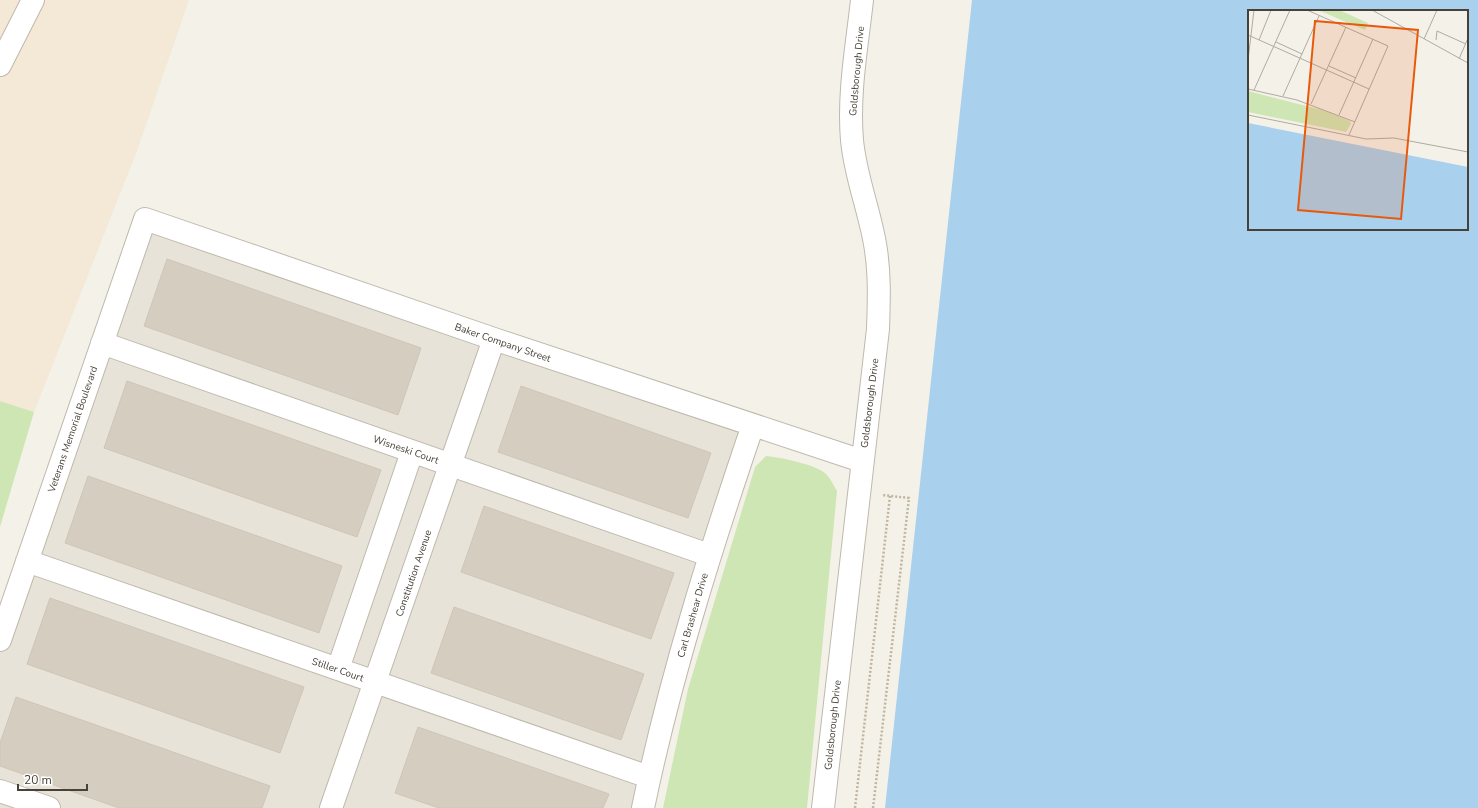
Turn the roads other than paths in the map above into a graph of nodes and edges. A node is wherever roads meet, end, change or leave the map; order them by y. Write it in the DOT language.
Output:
graph roads {
  1 [pos="33,0"];
  2 [pos="862,0"];
  3 [pos="0,65"];
  4 [pos="145,219"];
  5 [pos="494,339"];
  6 [pos="102,343"];
  7 [pos="753,426"];
  8 [pos="412,452"];
  9 [pos="862,461"];
  10 [pos="450,465"];
  11 [pos="709,555"];
  12 [pos="27,561"];
  13 [pos="0,640"];
  14 [pos="338,669"];
  15 [pos="375,682"];
  16 [pos="649,776"];
  17 [pos="0,791"];
  18 [pos="49,808"];
  19 [pos="331,808"];
  20 [pos="642,808"];
  21 [pos="823,808"];
  1 -- 3 [label="street"];
  2 -- 9 [label="street, Goldsborough Drive"];
  4 -- 5 [label="street, Baker Company Street"];
  4 -- 6 [label="street, Veterans Memorial Boulevard"];
  5 -- 7 [label="street, Baker Company Street"];
  5 -- 10 [label="street, Constitution Avenue"];
  6 -- 8 [label="street, Wisneski Court"];
  6 -- 12 [label="street, Veterans Memorial Boulevard"];
  7 -- 9 [label="street, Baker Company Street"];
  7 -- 11 [label="street, Carl Brashear Drive"];
  8 -- 10 [label="street, Wisneski Court"];
  8 -- 14 [label="street"];
  9 -- 21 [label="street, Goldsborough Drive"];
  10 -- 11 [label="street, Wisneski Court"];
  10 -- 15 [label="street, Constitution Avenue"];
  11 -- 16 [label="street, Carl Brashear Drive"];
  12 -- 13 [label="street, Veterans Memorial Boulevard"];
  12 -- 14 [label="street, Stiller Court"];
  14 -- 15 [label="street, Stiller Court"];
  15 -- 16 [label="street, Stiller Court"];
  15 -- 19 [label="street, Constitution Avenue"];
  16 -- 20 [label="street, Carl Brashear Drive"];
  17 -- 18 [label="street"];
}
